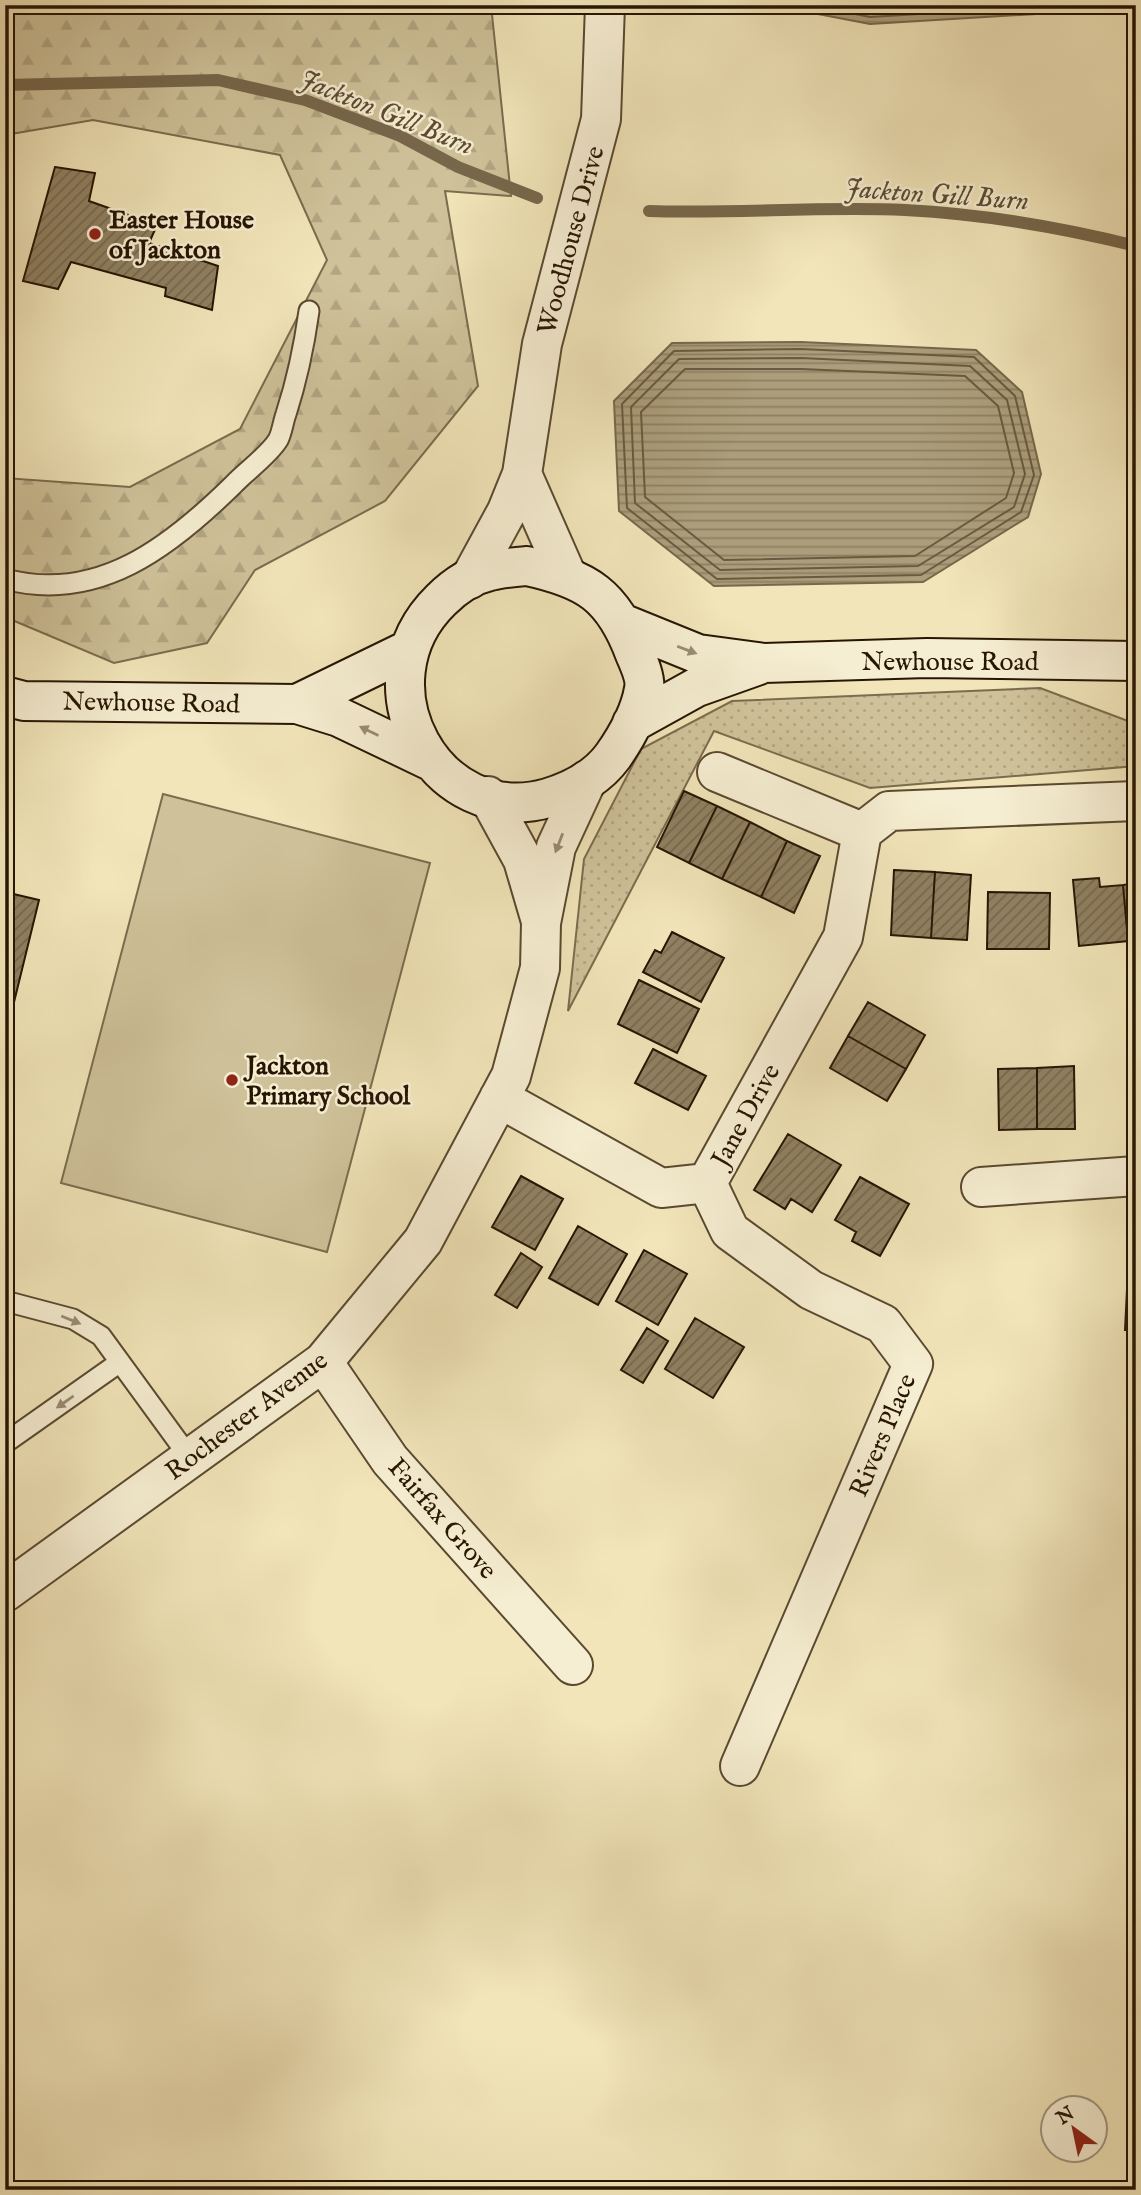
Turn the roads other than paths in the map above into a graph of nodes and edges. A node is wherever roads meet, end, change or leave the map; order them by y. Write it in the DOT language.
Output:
graph roads {
  1 [pos="606,5"];
  2 [pos="309,311"];
  3 [pos="522,474"];
  4 [pos="566,574"];
  5 [pos="5,579"];
  6 [pos="470,579"];
  7 [pos="624,624"];
  8 [pos="408,650"];
  9 [pos="1136,661"];
  10 [pos="764,663"];
  11 [pos="5,696"];
  12 [pos="297,704"];
  13 [pos="632,723"];
  14 [pos="431,761"];
  15 [pos="717,772"];
  16 [pos="587,780"];
  17 [pos="488,796"];
  18 [pos="1136,801"];
  19 [pos="862,832"];
  20 [pos="541,923"];
  21 [pos="499,1098"];
  22 [pos="1136,1176"];
  23 [pos="707,1182"];
  24 [pos="981,1187"];
  25 [pos="5,1301"];
  26 [pos="120,1362"];
  27 [pos="323,1362"];
  28 [pos="5,1443"];
  29 [pos="190,1458"];
  30 [pos="5,1592"];
  31 [pos="573,1665"];
  32 [pos="740,1766"];
  1 -- 3 [label="street, Woodhouse Drive"];
  2 -- 5 [label="lane"];
  3 -- 4 [label="street"];
  3 -- 6 [label="street, Woodhouse Drive"];
  4 -- 6 [label="street"];
  4 -- 7 [label="street"];
  6 -- 8 [label="street"];
  7 -- 10 [label="street, Newhouse Road, one-way"];
  7 -- 13 [label="street"];
  8 -- 12 [label="street, Newhouse Road"];
  8 -- 14 [label="street"];
  9 -- 10 [label="street, Newhouse Road"];
  10 -- 13 [label="street, Newhouse Road"];
  11 -- 12 [label="street, Newhouse Road"];
  14 -- 12 [label="street, Newhouse Road, one-way"];
  13 -- 16 [label="street"];
  14 -- 17 [label="street"];
  15 -- 19 [label="street"];
  16 -- 17 [label="street"];
  16 -- 20 [label="street, Rochester Avenue, one-way"];
  17 -- 20 [label="street, Rochester Avenue"];
  18 -- 19 [label="street"];
  19 -- 23 [label="street, Jane Drive"];
  20 -- 21 [label="street, Rochester Avenue"];
  21 -- 23 [label="street, Jane Drive"];
  21 -- 27 [label="street, Rochester Avenue"];
  22 -- 24 [label="street"];
  23 -- 32 [label="street, Rivers Place"];
  25 -- 26 [label="lane, one-way"];
  26 -- 28 [label="lane, one-way"];
  26 -- 29 [label="lane"];
  27 -- 29 [label="street, Rochester Avenue"];
  27 -- 31 [label="street, Fairfax Grove"];
  29 -- 30 [label="street, Rochester Avenue"];
}
